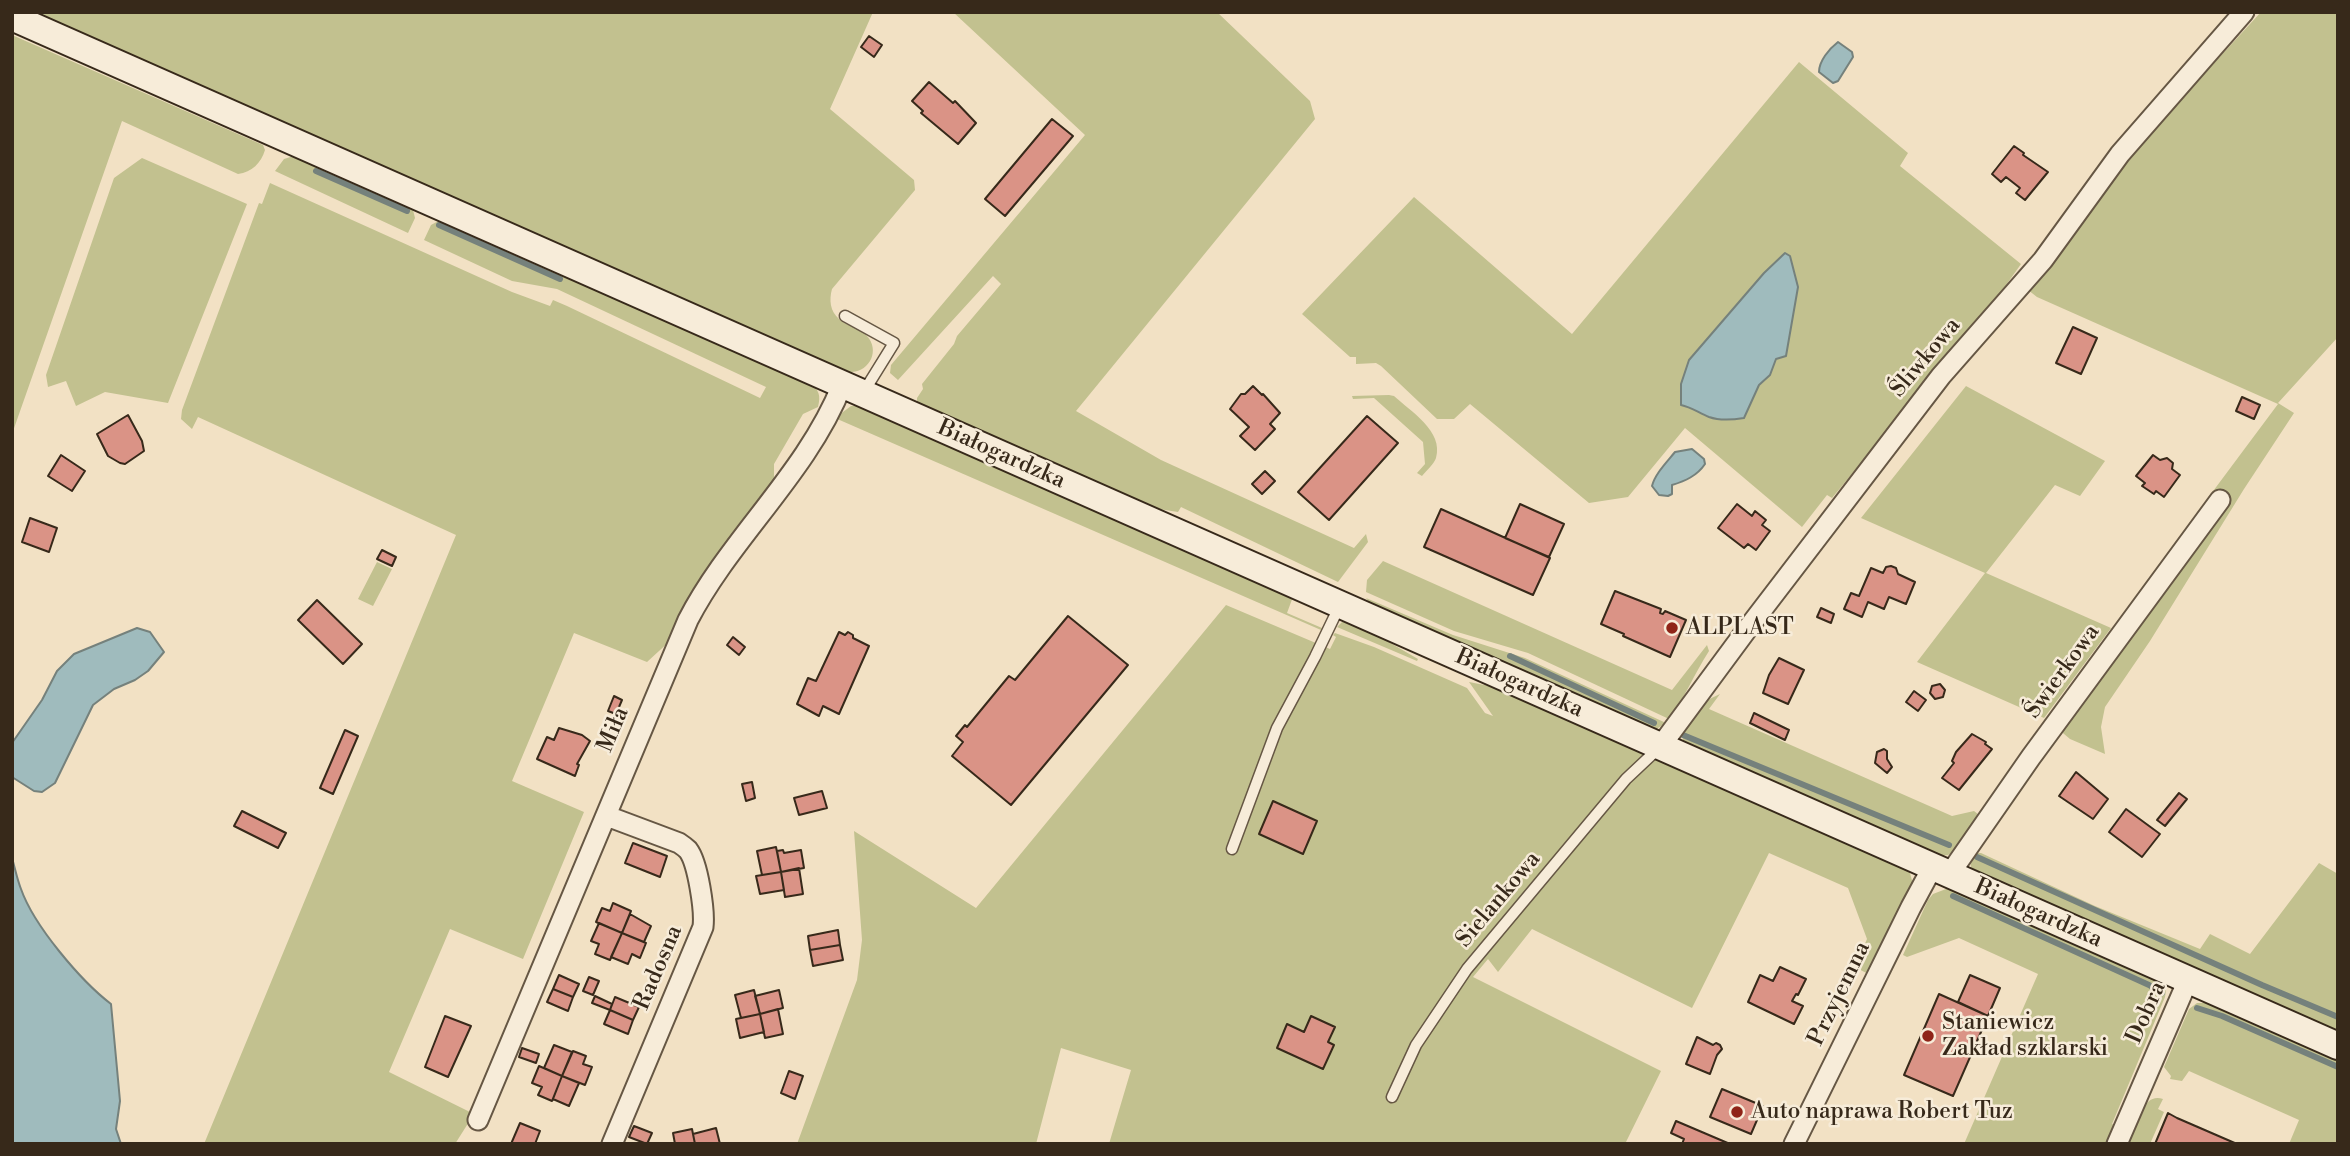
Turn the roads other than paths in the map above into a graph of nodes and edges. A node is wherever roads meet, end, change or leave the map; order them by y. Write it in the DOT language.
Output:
graph roads {
  1 [pos="2244,12"];
  2 [pos="12,17"];
  3 [pos="845,316"];
  4 [pos="853,389"];
  5 [pos="2220,500"];
  6 [pos="1340,604"];
  7 [pos="1660,747"];
  8 [pos="607,816"];
  9 [pos="1231,849"];
  10 [pos="1940,871"];
  11 [pos="2188,980"];
  12 [pos="2338,1046"];
  13 [pos="1392,1097"];
  14 [pos="478,1120"];
  15 [pos="612,1144"];
  16 [pos="1794,1144"];
  17 [pos="2117,1144"];
  1 -- 7 [label="street, Śliwkowa"];
  2 -- 4 [label="main road, Białogardzka"];
  3 -- 4 [label="lane"];
  4 -- 6 [label="main road, Białogardzka"];
  4 -- 8 [label="street, Miła"];
  5 -- 10 [label="street, Świerkowa"];
  6 -- 7 [label="main road, Białogardzka"];
  6 -- 9 [label="lane"];
  7 -- 10 [label="main road, Białogardzka"];
  7 -- 13 [label="lane, Sielankowa"];
  8 -- 14 [label="street, Miła"];
  8 -- 15 [label="street, Radosna"];
  10 -- 11 [label="main road, Białogardzka"];
  10 -- 16 [label="street, Przyjemna"];
  11 -- 12 [label="main road, Białogardzka"];
  11 -- 17 [label="street, Dobra"];
}
